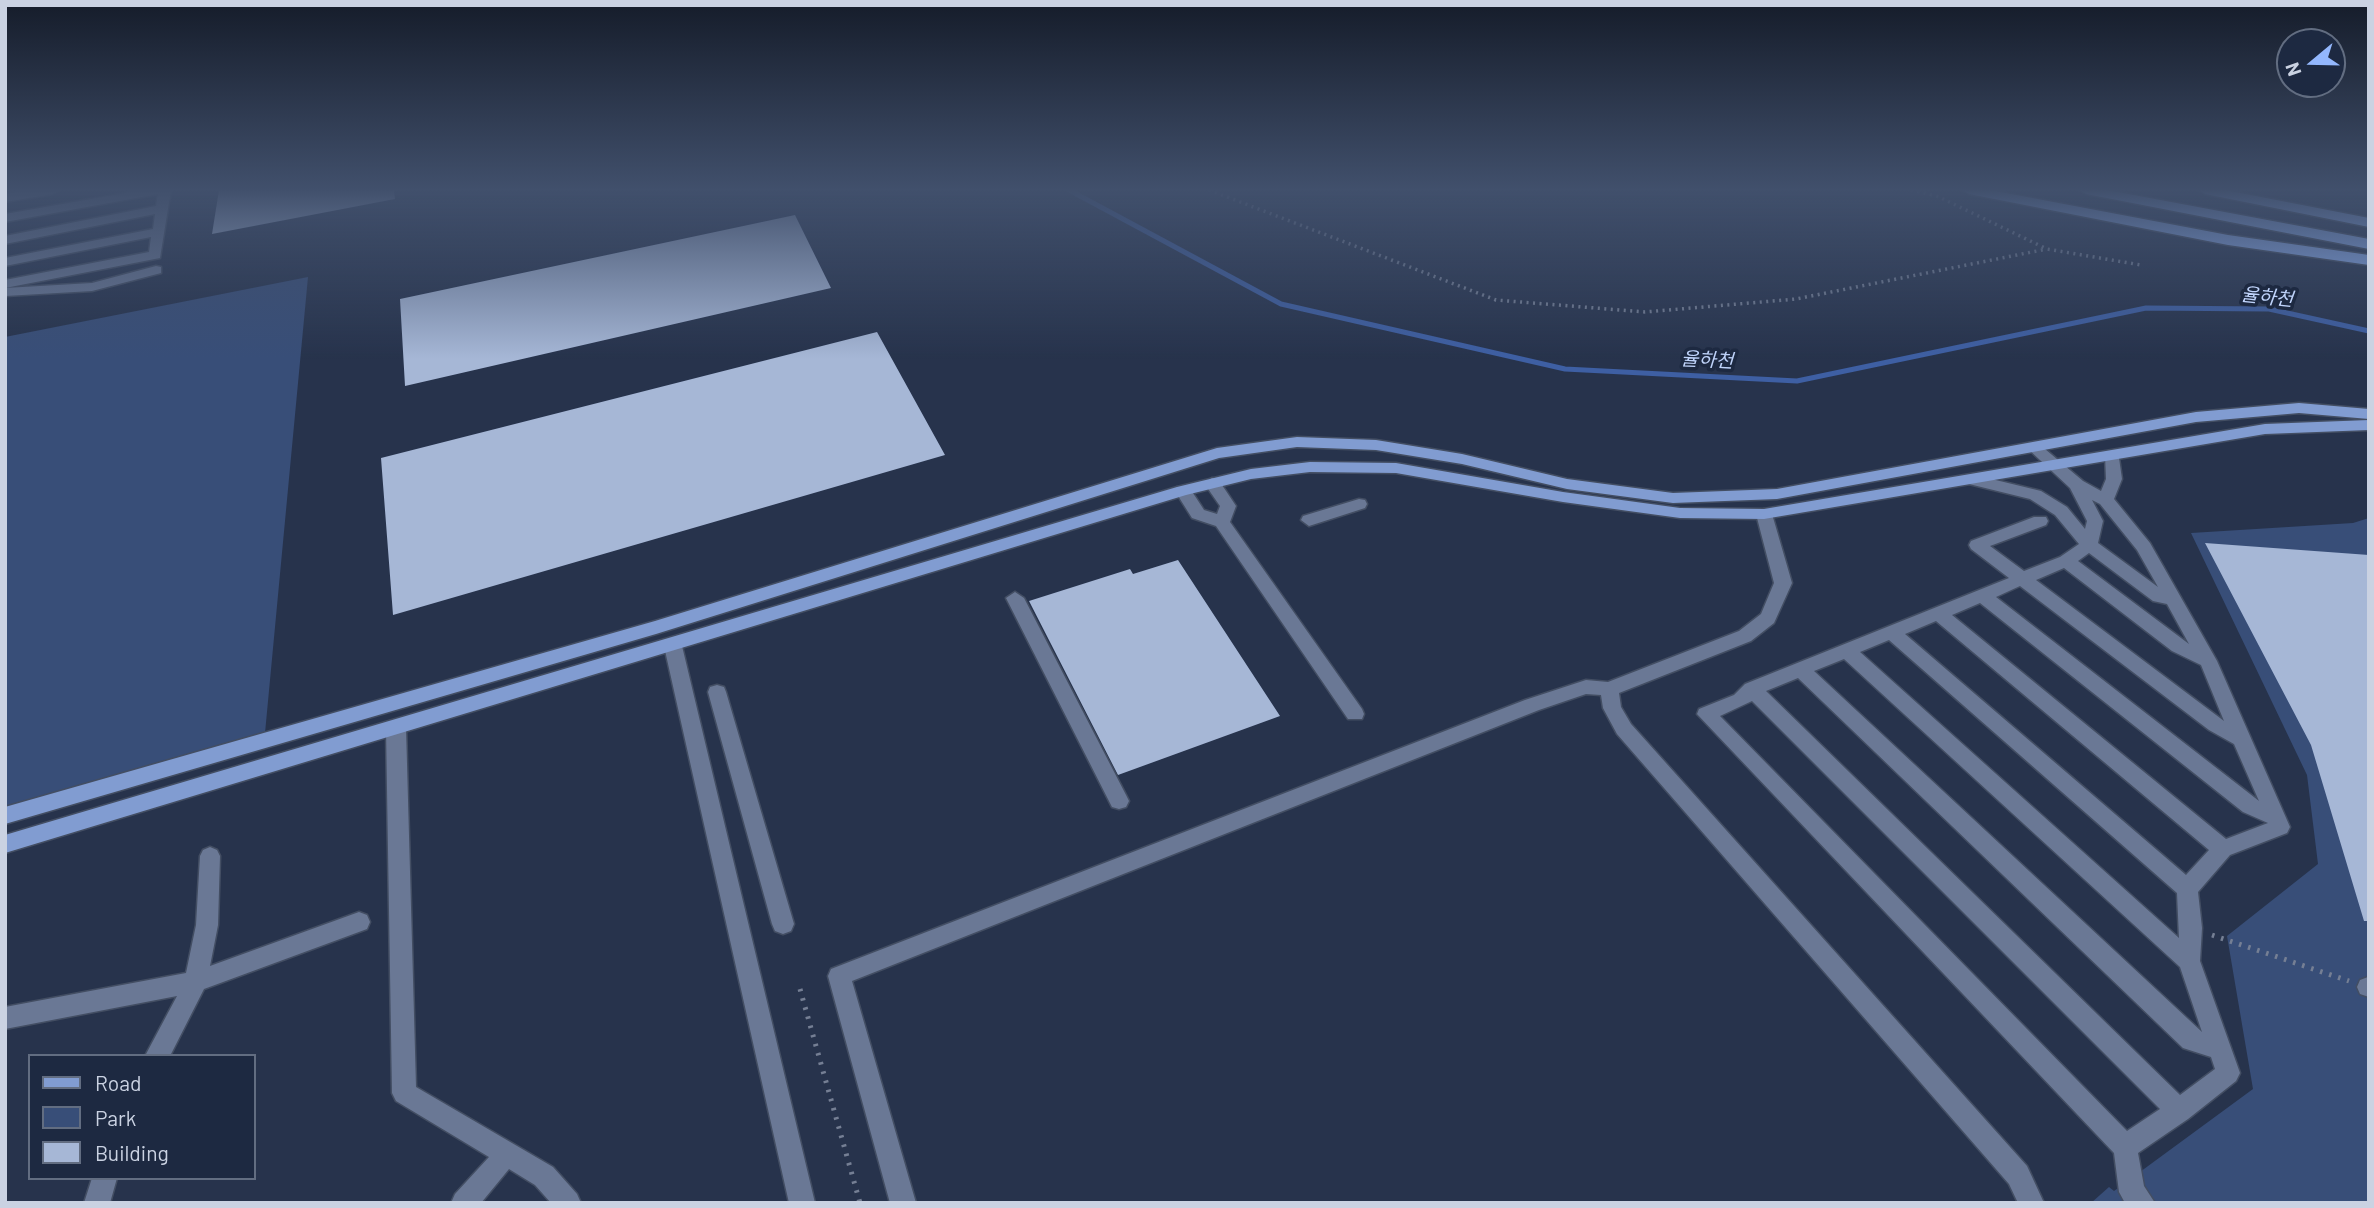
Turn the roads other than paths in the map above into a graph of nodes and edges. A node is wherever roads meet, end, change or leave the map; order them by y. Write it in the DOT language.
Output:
graph roads {
  1 [pos="85,246"];
  2 [pos="157,246"];
  3 [pos="2273,246"];
  4 [pos="2369,260"];
  5 [pos="5,262"];
  6 [pos="156,270"];
  7 [pos="5,284"];
  8 [pos="5,292"];
  9 [pos="2369,414"];
  10 [pos="2369,425"];
  11 [pos="2034,447"];
  12 [pos="2113,455"];
  13 [pos="2055,465"];
  14 [pos="1975,480"];
  15 [pos="1212,483"];
  16 [pos="2077,485"];
  17 [pos="1183,491"];
  18 [pos="2106,500"];
  19 [pos="1359,504"];
  20 [pos="1764,514"];
  21 [pos="1309,520"];
  22 [pos="2039,521"];
  23 [pos="1222,522"];
  24 [pos="2089,545"];
  25 [pos="2066,561"];
  26 [pos="2024,578"];
  27 [pos="1982,595"];
  28 [pos="1015,597"];
  29 [pos="2173,598"];
  30 [pos="1938,613"];
  31 [pos="1891,632"];
  32 [pos="673,646"];
  33 [pos="1846,650"];
  34 [pos="2208,661"];
  35 [pos="1800,669"];
  36 [pos="1609,689"];
  37 [pos="1752,689"];
  38 [pos="718,692"];
  39 [pos="1355,714"];
  40 [pos="396,728"];
  41 [pos="2242,739"];
  42 [pos="1119,801"];
  43 [pos="5,816"];
  44 [pos="2276,816"];
  45 [pos="5,844"];
  46 [pos="2223,849"];
  47 [pos="210,856"];
  48 [pos="2187,889"];
  49 [pos="359,922"];
  50 [pos="783,925"];
  51 [pos="2189,961"];
  52 [pos="196,982"];
  53 [pos="5,1018"];
  54 [pos="2220,1049"];
  55 [pos="158,1054"];
  56 [pos="2179,1111"];
  57 [pos="2125,1147"];
  58 [pos="498,1167"];
  59 [pos="104,1180"];
  60 [pos="97,1203"];
  61 [pos="464,1203"];
  62 [pos="568,1203"];
  63 [pos="802,1203"];
  64 [pos="903,1203"];
  65 [pos="2031,1203"];
  66 [pos="2142,1203"];
  1 -- 5 [label="street"];
  2 -- 7 [label="street"];
  3 -- 4 [label="highway"];
  6 -- 8 [label="street"];
  9 -- 11 [label="main road"];
  10 -- 12 [label="main road"];
  11 -- 13 [label="street"];
  11 -- 43 [label="main road"];
  12 -- 13 [label="main road"];
  12 -- 18 [label="street"];
  13 -- 14 [label="main road"];
  13 -- 16 [label="street"];
  14 -- 20 [label="main road"];
  14 -- 24 [label="street"];
  15 -- 17 [label="main road"];
  15 -- 20 [label="main road"];
  15 -- 23 [label="street"];
  16 -- 18 [label="street"];
  16 -- 24 [label="street"];
  17 -- 23 [label="street"];
  17 -- 32 [label="main road"];
  18 -- 29 [label="street"];
  19 -- 21 [label="street"];
  20 -- 36 [label="street"];
  22 -- 26 [label="street"];
  23 -- 39 [label="street"];
  24 -- 25 [label="street"];
  24 -- 29 [label="street"];
  25 -- 26 [label="street"];
  25 -- 34 [label="street"];
  26 -- 27 [label="street"];
  26 -- 41 [label="street"];
  27 -- 30 [label="street"];
  27 -- 44 [label="street"];
  28 -- 42 [label="street"];
  29 -- 34 [label="street"];
  30 -- 31 [label="street"];
  30 -- 46 [label="street"];
  31 -- 33 [label="street"];
  31 -- 48 [label="street"];
  32 -- 40 [label="main road"];
  32 -- 63 [label="street"];
  33 -- 35 [label="street"];
  33 -- 51 [label="street"];
  34 -- 41 [label="street"];
  35 -- 37 [label="street"];
  35 -- 54 [label="street"];
  36 -- 64 [label="street"];
  36 -- 65 [label="street"];
  37 -- 56 [label="street"];
  37 -- 57 [label="street"];
  38 -- 50 [label="street"];
  40 -- 45 [label="main road"];
  40 -- 62 [label="street"];
  41 -- 44 [label="street"];
  44 -- 46 [label="street"];
  46 -- 48 [label="street"];
  47 -- 52 [label="street"];
  48 -- 51 [label="street"];
  49 -- 52 [label="street"];
  51 -- 54 [label="street"];
  52 -- 53 [label="street"];
  52 -- 55 [label="street"];
  54 -- 56 [label="street"];
  56 -- 57 [label="street"];
  57 -- 66 [label="street"];
  58 -- 61 [label="street"];
  59 -- 60 [label="street"];
}
